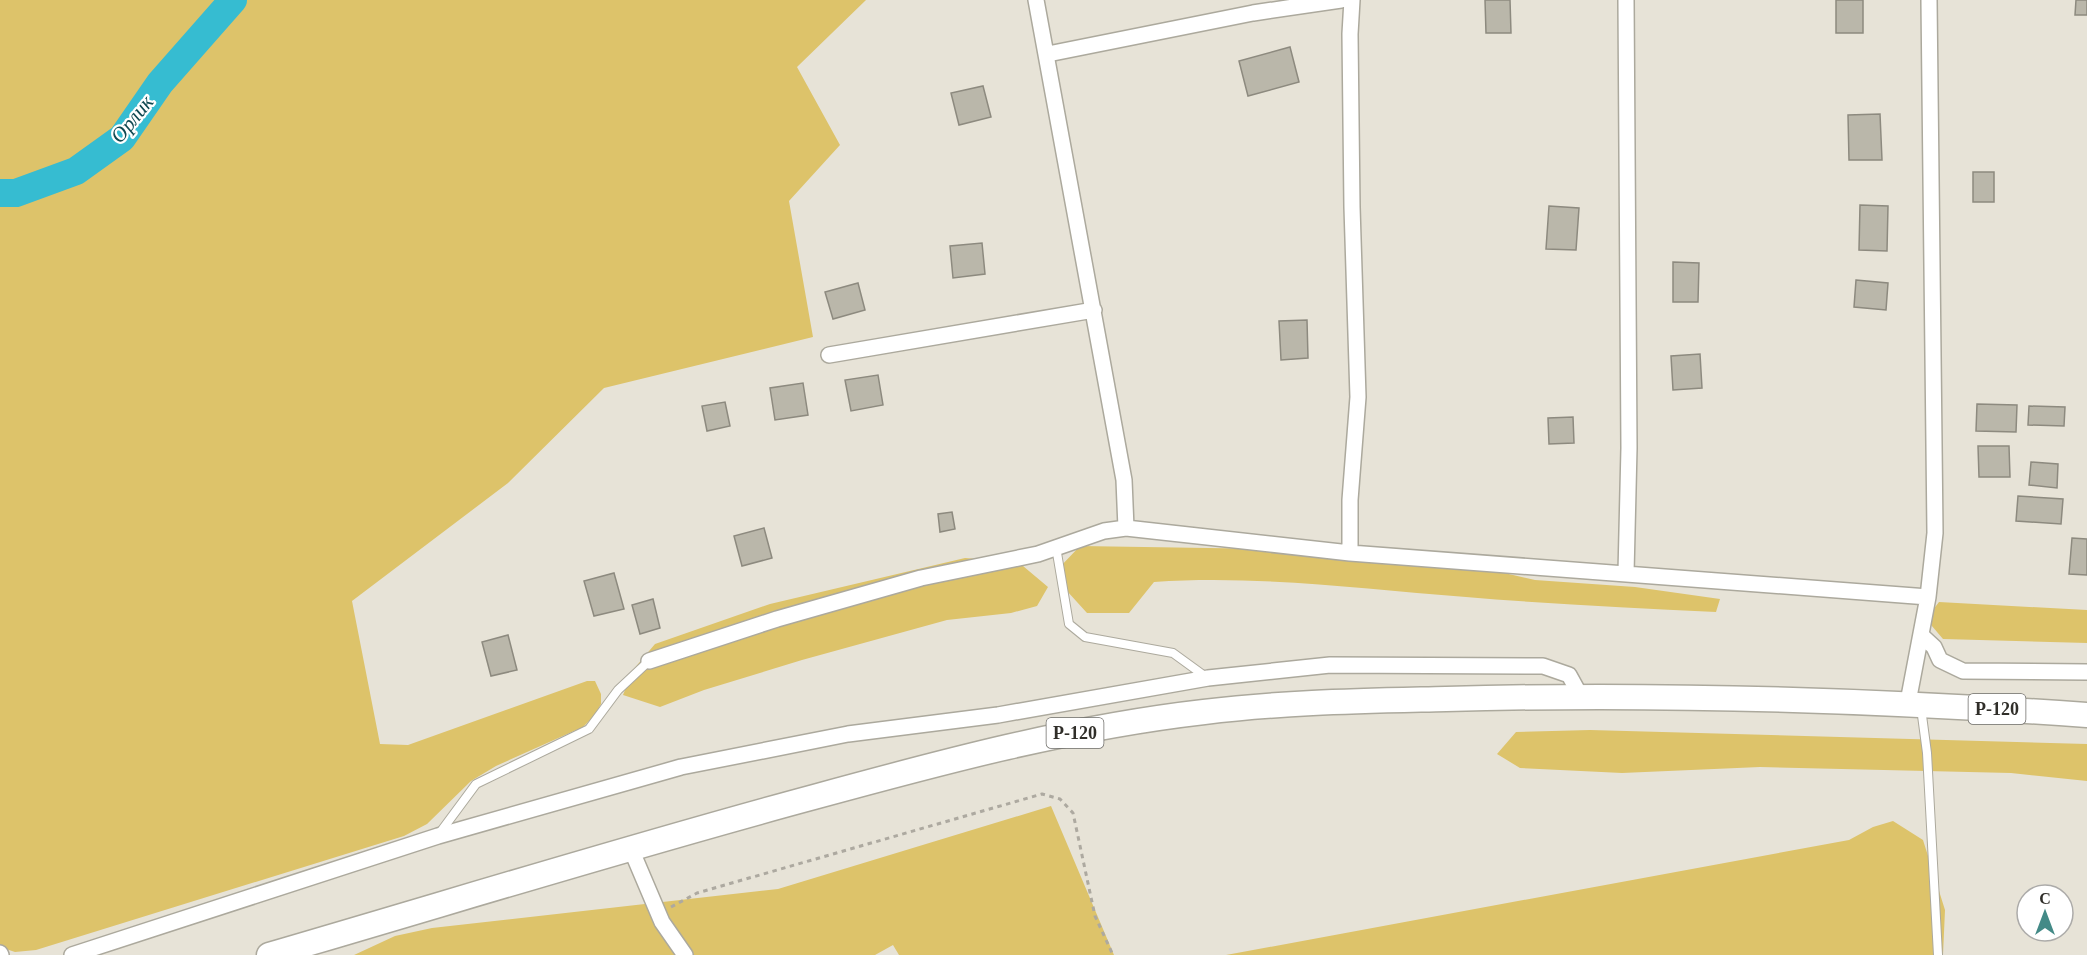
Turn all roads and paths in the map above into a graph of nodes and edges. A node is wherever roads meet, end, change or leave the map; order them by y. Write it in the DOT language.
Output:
graph roads {
  1 [pos="1036,0"];
  2 [pos="1341,0"];
  3 [pos="1352,0"];
  4 [pos="1626,0"];
  5 [pos="1929,0"];
  6 [pos="1048,54"];
  7 [pos="1094,310"];
  8 [pos="829,355"];
  9 [pos="1126,528"];
  10 [pos="1056,547"];
  11 [pos="1350,553"];
  12 [pos="1626,573"];
  13 [pos="1928,597"];
  14 [pos="1921,635"];
  15 [pos="649,662"];
  16 [pos="2087,672"];
  17 [pos="1208,678"];
  18 [pos="1581,695"];
  19 [pos="1914,703"];
  20 [pos="2087,715"];
  21 [pos="438,836"];
  22 [pos="631,849"];
  23 [pos="658,913"];
  24 [pos="72,955"];
  25 [pos="269,955"];
  26 [pos="685,955"];
  27 [pos="1113,955"];
  28 [pos="1938,955"];
  1 -- 6 [label="street"];
  2 -- 6 [label="street"];
  3 -- 11 [label="street"];
  4 -- 12 [label="street"];
  5 -- 13 [label="street"];
  6 -- 7 [label="street"];
  7 -- 8 [label="street"];
  7 -- 9 [label="street"];
  9 -- 10 [label="street"];
  9 -- 11 [label="street"];
  10 -- 15 [label="street"];
  10 -- 17 [label="lane"];
  11 -- 12 [label="street"];
  12 -- 13 [label="street"];
  13 -- 14 [label="street"];
  14 -- 16 [label="street"];
  14 -- 19 [label="street"];
  15 -- 21 [label="lane"];
  17 -- 18 [label="street"];
  17 -- 21 [label="street"];
  18 -- 19 [label="highway, Р-120"];
  18 -- 22 [label="highway, Р-120"];
  19 -- 20 [label="highway, Р-120"];
  19 -- 28 [label="lane"];
  21 -- 24 [label="street"];
  22 -- 23 [label="street"];
  22 -- 25 [label="highway, Р-120"];
  23 -- 26 [label="street"];
  23 -- 27 [label="path"];
}
